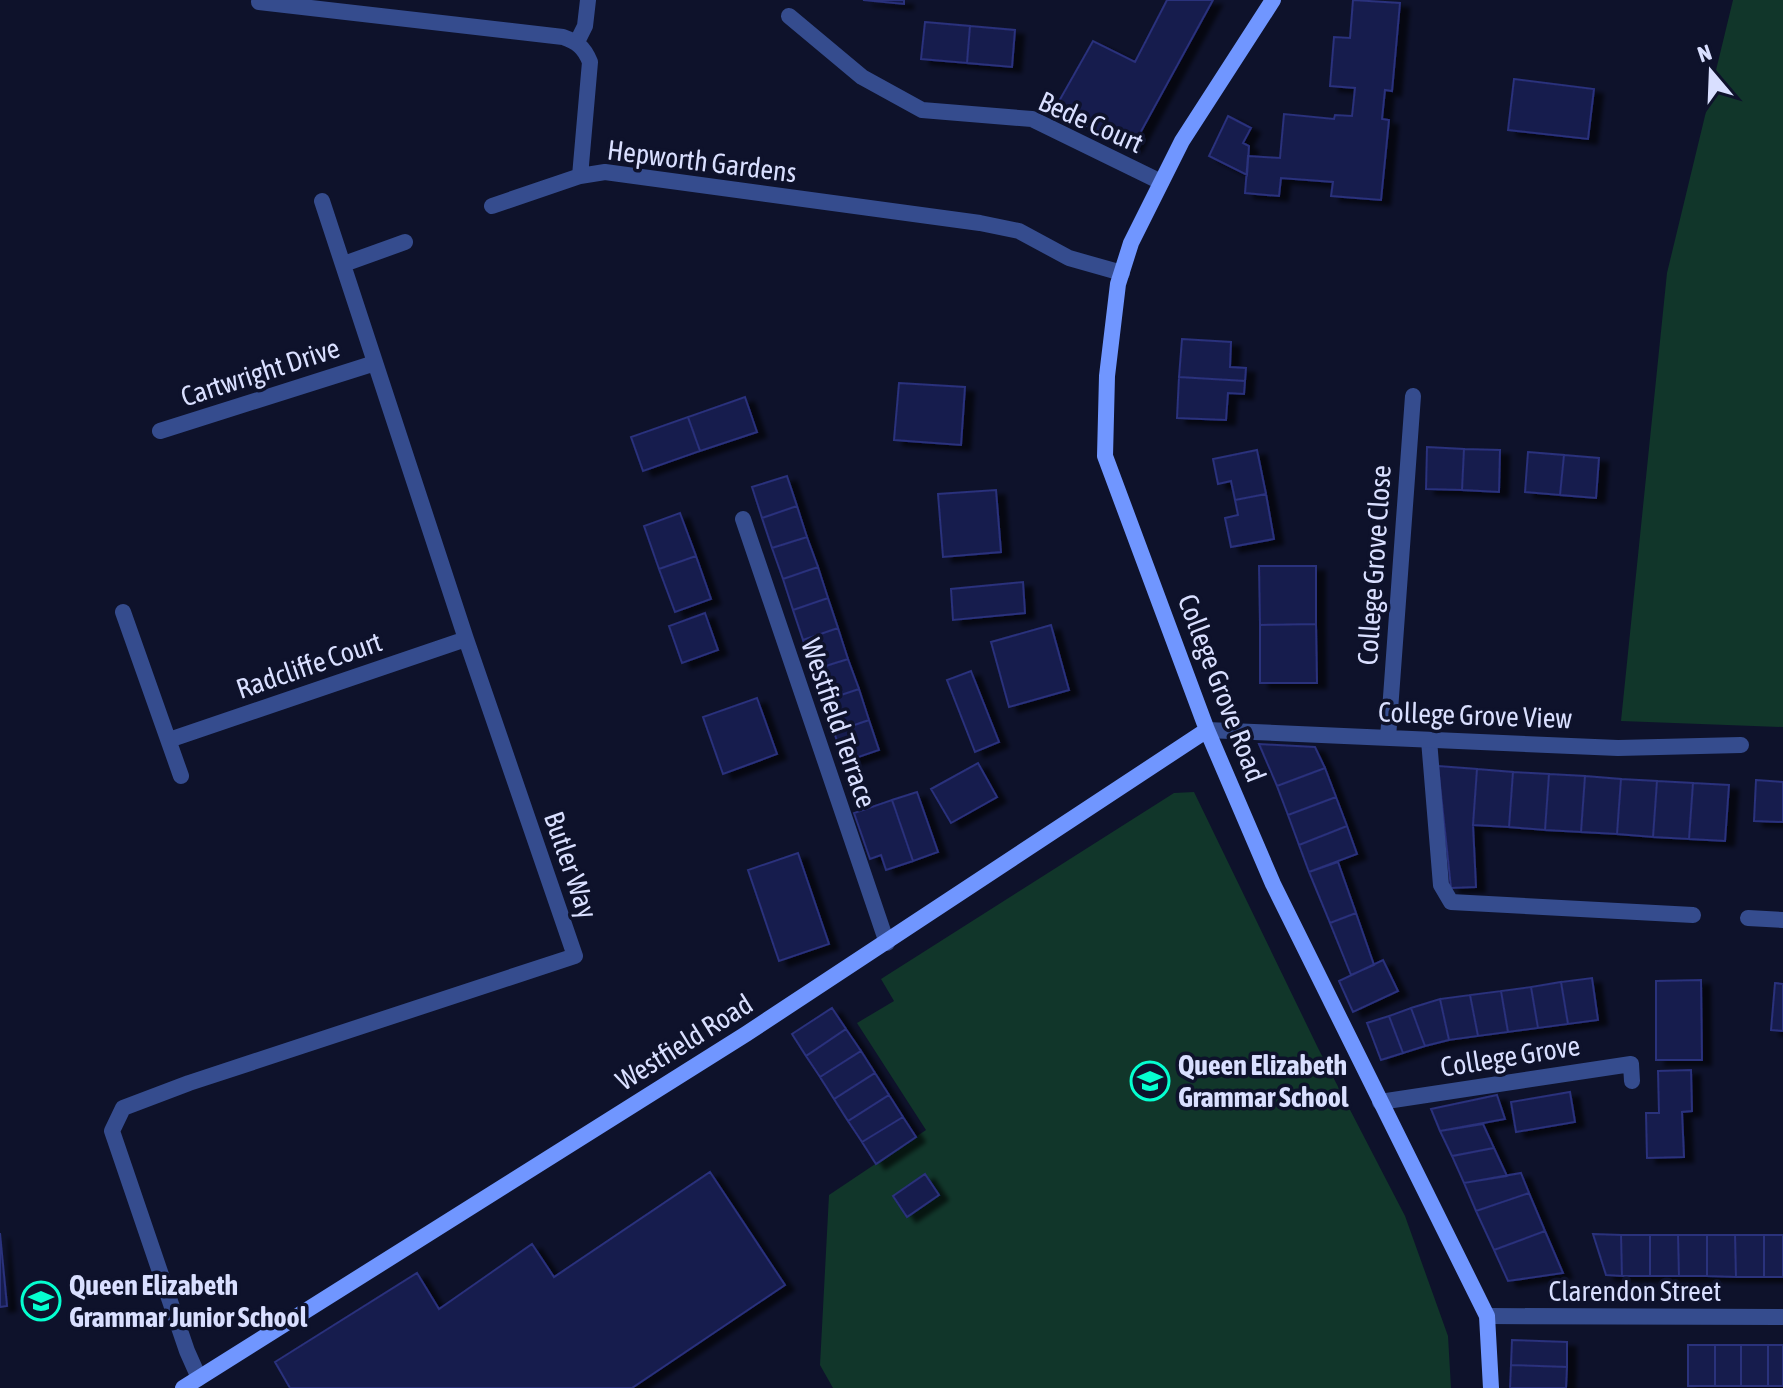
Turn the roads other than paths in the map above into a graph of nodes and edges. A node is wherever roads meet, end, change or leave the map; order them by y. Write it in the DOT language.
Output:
graph roads {
  1 [pos="588,0"];
  2 [pos="1273,0"];
  3 [pos="259,2"];
  4 [pos="789,16"];
  5 [pos="577,42"];
  6 [pos="580,176"];
  7 [pos="1161,182"];
  8 [pos="322,201"];
  9 [pos="492,206"];
  10 [pos="405,242"];
  11 [pos="344,264"];
  12 [pos="1122,273"];
  13 [pos="375,363"];
  14 [pos="1413,396"];
  15 [pos="160,431"];
  16 [pos="743,519"];
  17 [pos="123,612"];
  18 [pos="466,639"];
  19 [pos="1207,730"];
  20 [pos="1388,738"];
  21 [pos="169,740"];
  22 [pos="1429,740"];
  23 [pos="1741,745"];
  24 [pos="181,776"];
  25 [pos="1693,915"];
  26 [pos="1748,918"];
  27 [pos="1783,920"];
  28 [pos="887,943"];
  29 [pos="1632,1081"];
  30 [pos="1380,1102"];
  31 [pos="1487,1316"];
  32 [pos="1783,1317"];
  33 [pos="199,1378"];
  34 [pos="183,1388"];
  35 [pos="1491,1388"];
  1 -- 5 [label="street"];
  2 -- 7 [label="street, College Grove Road"];
  3 -- 5 [label="street"];
  4 -- 7 [label="street, Bede Court"];
  5 -- 6 [label="street, Hepworth Gardens"];
  6 -- 9 [label="street"];
  6 -- 12 [label="street, Hepworth Gardens"];
  7 -- 12 [label="street, College Grove Road"];
  8 -- 11 [label="street, Butler Way"];
  10 -- 11 [label="street"];
  11 -- 13 [label="street, Butler Way"];
  12 -- 19 [label="street, College Grove Road"];
  13 -- 15 [label="street, Cartwright Drive"];
  13 -- 18 [label="street, Butler Way"];
  14 -- 20 [label="street, College Grove Close"];
  16 -- 28 [label="street, Westfield Terrace"];
  17 -- 21 [label="street"];
  18 -- 21 [label="street, Radcliffe Court"];
  18 -- 33 [label="street, Butler Way"];
  19 -- 20 [label="street, College Grove View"];
  19 -- 28 [label="street, Westfield Road"];
  19 -- 30 [label="street, College Grove Road"];
  20 -- 22 [label="street, College Grove View"];
  21 -- 24 [label="street"];
  22 -- 23 [label="street, College Grove View"];
  22 -- 25 [label="street"];
  26 -- 27 [label="street"];
  28 -- 33 [label="street, Westfield Road"];
  29 -- 30 [label="street, College Grove"];
  30 -- 31 [label="street, College Grove Road"];
  31 -- 32 [label="street, Clarendon Street"];
  31 -- 35 [label="street, College Grove Road"];
  33 -- 34 [label="street, Westfield Road"];
}
